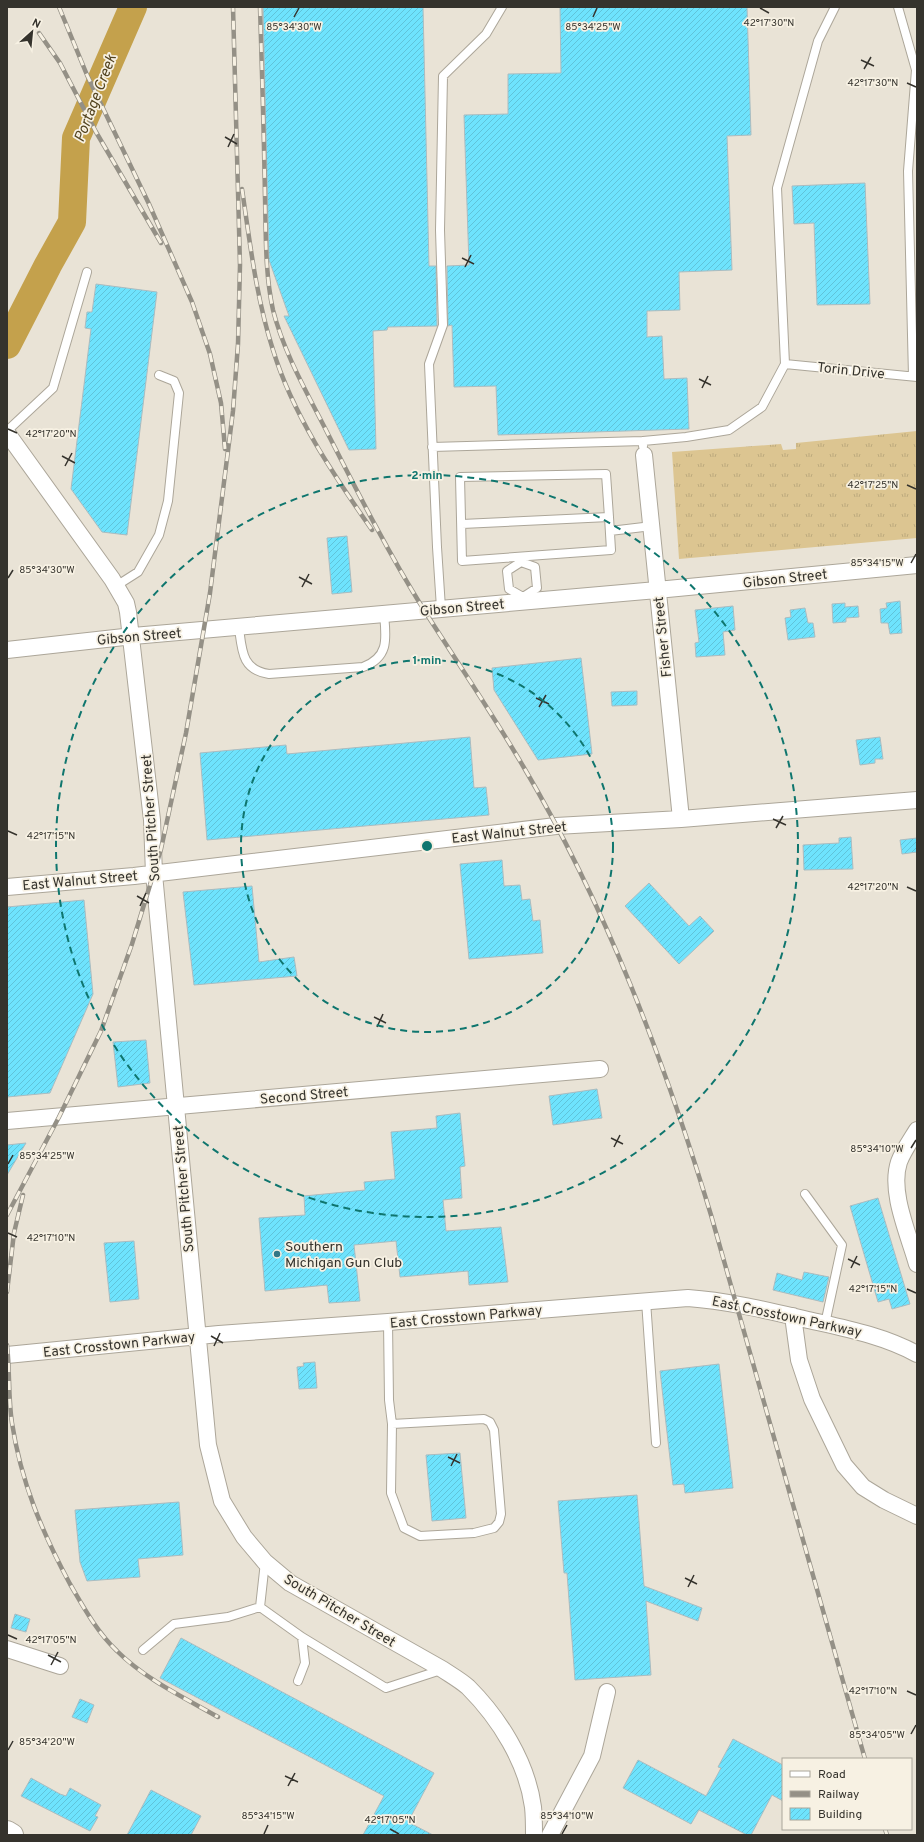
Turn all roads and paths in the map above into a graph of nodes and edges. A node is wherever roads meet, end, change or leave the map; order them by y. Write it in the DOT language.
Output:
graph roads {
  1 [pos="502,7"];
  2 [pos="835,7"];
  3 [pos="898,7"];
  4 [pos="87,272"];
  5 [pos="785,364"];
  6 [pos="159,375"];
  7 [pos="915,376"];
  8 [pos="7,432"];
  9 [pos="432,447"];
  10 [pos="643,448"];
  11 [pos="609,517"];
  12 [pos="462,524"];
  13 [pos="652,526"];
  14 [pos="610,531"];
  15 [pos="520,559"];
  16 [pos="917,565"];
  17 [pos="116,586"];
  18 [pos="657,590"];
  19 [pos="523,599"];
  20 [pos="441,608"];
  21 [pos="384,614"];
  22 [pos="239,628"];
  23 [pos="132,636"];
  24 [pos="7,650"];
  25 [pos="917,800"];
  26 [pos="681,819"];
  27 [pos="154,874"];
  28 [pos="7,887"];
  29 [pos="600,1069"];
  30 [pos="176,1106"];
  31 [pos="7,1121"];
  32 [pos="917,1130"];
  33 [pos="805,1194"];
  34 [pos="917,1264"];
  35 [pos="646,1301"];
  36 [pos="793,1316"];
  37 [pos="388,1322"];
  38 [pos="824,1324"];
  39 [pos="197,1336"];
  40 [pos="917,1354"];
  41 [pos="7,1355"];
  42 [pos="392,1424"];
  43 [pos="656,1443"];
  44 [pos="917,1516"];
  45 [pos="265,1562"];
  46 [pos="260,1607"];
  47 [pos="302,1637"];
  48 [pos="7,1649"];
  49 [pos="143,1650"];
  50 [pos="60,1666"];
  51 [pos="442,1669"];
  52 [pos="298,1681"];
  53 [pos="607,1692"];
  54 [pos="7,1832"];
  55 [pos="12,1835"];
  56 [pos="534,1835"];
  57 [pos="550,1835"];
  1 -- 9 [label="lane"];
  2 -- 5 [label="lane"];
  3 -- 7 [label="lane"];
  4 -- 8 [label="lane"];
  5 -- 7 [label="lane, Torin Drive"];
  5 -- 10 [label="lane"];
  6 -- 17 [label="lane"];
  8 -- 17 [label="street, South Pitcher Street"];
  9 -- 10 [label="lane"];
  9 -- 20 [label="lane"];
  10 -- 13 [label="street, Fisher Street"];
  11 -- 12 [label="lane"];
  11 -- 12 [label="lane"];
  11 -- 14 [label="lane"];
  12 -- 15 [label="lane"];
  13 -- 14 [label="lane"];
  13 -- 18 [label="street, Fisher Street"];
  14 -- 15 [label="lane"];
  15 -- 19 [label="lane"];
  15 -- 19 [label="lane"];
  16 -- 18 [label="street, Gibson Street"];
  17 -- 23 [label="street, South Pitcher Street"];
  18 -- 19 [label="street, Gibson Street"];
  18 -- 26 [label="street, Fisher Street"];
  19 -- 20 [label="street, Gibson Street"];
  20 -- 21 [label="street, Gibson Street"];
  21 -- 22 [label="street, Gibson Street"];
  21 -- 22 [label="lane"];
  22 -- 23 [label="street, Gibson Street"];
  23 -- 24 [label="street, Gibson Street"];
  23 -- 27 [label="street, South Pitcher Street"];
  25 -- 26 [label="street, East Walnut Street"];
  26 -- 27 [label="street, East Walnut Street"];
  27 -- 28 [label="street, East Walnut Street"];
  27 -- 30 [label="street, South Pitcher Street"];
  29 -- 30 [label="street, Second Street"];
  30 -- 31 [label="street, Second Street"];
  30 -- 39 [label="street, South Pitcher Street"];
  32 -- 34 [label="street"];
  33 -- 38 [label="lane"];
  35 -- 36 [label="street, East Crosstown Parkway"];
  35 -- 37 [label="street, East Crosstown Parkway"];
  35 -- 43 [label="lane"];
  36 -- 38 [label="street, East Crosstown Parkway"];
  36 -- 44 [label="street"];
  37 -- 39 [label="street, East Crosstown Parkway"];
  37 -- 42 [label="lane"];
  38 -- 40 [label="street, East Crosstown Parkway"];
  39 -- 41 [label="street, East Crosstown Parkway"];
  39 -- 45 [label="street, South Pitcher Street"];
  42 -- 42 [label="lane"];
  45 -- 46 [label="lane"];
  45 -- 51 [label="street, South Pitcher Street"];
  46 -- 47 [label="lane"];
  46 -- 49 [label="lane"];
  47 -- 51 [label="lane"];
  47 -- 52 [label="lane"];
  48 -- 50 [label="street"];
  51 -- 56 [label="street, South Pitcher Street"];
  53 -- 57 [label="street"];
  54 -- 55 [label="street"];
}
